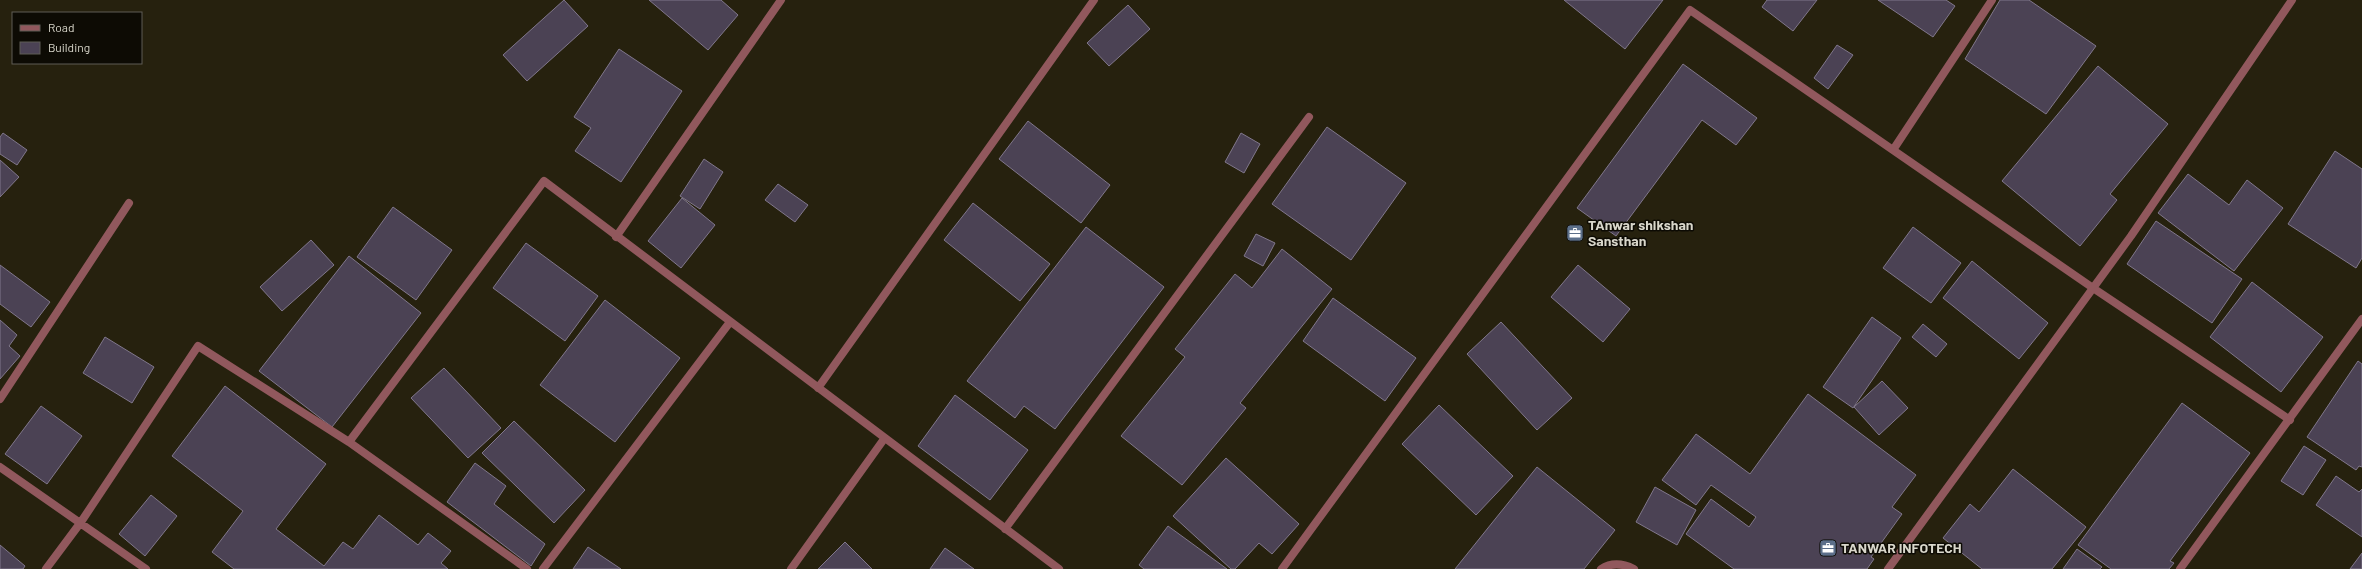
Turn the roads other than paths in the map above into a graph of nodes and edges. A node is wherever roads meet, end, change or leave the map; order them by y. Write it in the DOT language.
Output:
graph roads {
  1 [pos="781,0"];
  2 [pos="1094,0"];
  3 [pos="1992,0"];
  4 [pos="2292,0"];
  5 [pos="1308,117"];
  6 [pos="1893,150"];
  7 [pos="129,203"];
  8 [pos="616,237"];
  9 [pos="2093,288"];
  10 [pos="2362,319"];
  11 [pos="730,322"];
  12 [pos="818,388"];
  13 [pos="0,399"];
  14 [pos="2290,420"];
  15 [pos="884,439"];
  16 [pos="349,442"];
  17 [pos="0,467"];
  18 [pos="81,522"];
  19 [pos="1005,530"];
  20 [pos="1049,566"];
  21 [pos="46,569"];
  22 [pos="146,569"];
  23 [pos="527,569"];
  24 [pos="544,569"];
  25 [pos="791,569"];
  26 [pos="1059,569"];
  27 [pos="1282,569"];
  28 [pos="1601,569"];
  29 [pos="1634,569"];
  30 [pos="1888,569"];
  31 [pos="2180,569"];
  1 -- 8 [label="street"];
  2 -- 12 [label="street"];
  3 -- 6 [label="street"];
  4 -- 9 [label="street"];
  5 -- 19 [label="street"];
  6 -- 9 [label="street"];
  6 -- 27 [label="street"];
  7 -- 13 [label="street"];
  8 -- 11 [label="street"];
  8 -- 16 [label="street"];
  9 -- 14 [label="street"];
  9 -- 30 [label="street"];
  10 -- 14 [label="street"];
  11 -- 12 [label="street"];
  11 -- 24 [label="street"];
  12 -- 15 [label="street"];
  14 -- 31 [label="street"];
  15 -- 19 [label="street"];
  15 -- 25 [label="street"];
  16 -- 18 [label="street"];
  16 -- 23 [label="street"];
  17 -- 18 [label="street"];
  18 -- 21 [label="street"];
  18 -- 22 [label="street"];
  19 -- 20 [label="street"];
  20 -- 26 [label="street"];
  28 -- 29 [label="street"];
}
